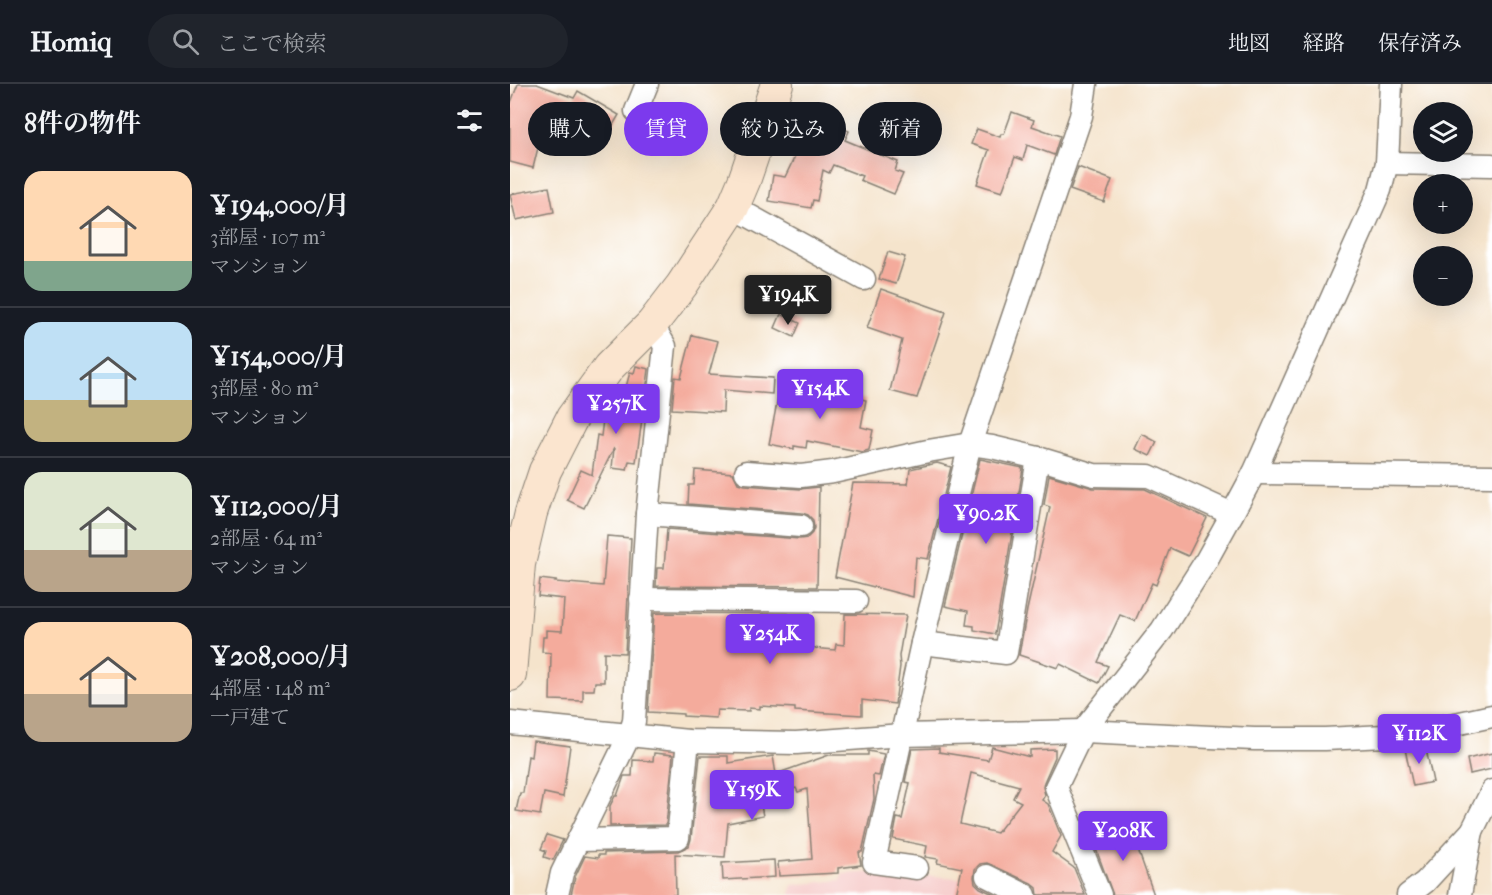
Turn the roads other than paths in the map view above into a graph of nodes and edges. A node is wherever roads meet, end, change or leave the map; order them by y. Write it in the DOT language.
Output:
graph roads {
  1 [pos="647,84"];
  2 [pos="777,84"];
  3 [pos="1086,84"];
  4 [pos="1391,84"];
  5 [pos="640,102"];
  6 [pos="1387,163"];
  7 [pos="1492,165"];
  8 [pos="733,207"];
  9 [pos="864,279"];
  10 [pos="652,324"];
  11 [pos="970,444"];
  12 [pos="1038,458"];
  13 [pos="746,472"];
  14 [pos="1254,473"];
  15 [pos="1492,476"];
  16 [pos="647,514"];
  17 [pos="1232,514"];
  18 [pos="801,526"];
  19 [pos="641,599"];
  20 [pos="856,601"];
  21 [pos="922,643"];
  22 [pos="510,675"];
  23 [pos="1492,716"];
  24 [pos="510,723"];
  25 [pos="1083,731"];
  26 [pos="630,734"];
  27 [pos="902,735"];
  28 [pos="688,741"];
  29 [pos="1492,791"];
  30 [pos="1472,831"];
  31 [pos="580,840"];
  32 [pos="917,868"];
  33 [pos="987,876"];
  34 [pos="1466,894"];
  35 [pos="556,895"];
  36 [pos="1025,895"];
  37 [pos="1100,895"];
  38 [pos="1408,895"];
  1 -- 5 [label="street"];
  2 -- 8 [label="street"];
  3 -- 11 [label="street"];
  4 -- 6 [label="street"];
  6 -- 7 [label="street"];
  6 -- 14 [label="street"];
  8 -- 9 [label="street"];
  8 -- 10 [label="street"];
  10 -- 16 [label="street"];
  10 -- 22 [label="street"];
  11 -- 12 [label="street"];
  11 -- 13 [label="street"];
  11 -- 21 [label="street"];
  12 -- 17 [label="street"];
  12 -- 21 [label="street"];
  14 -- 15 [label="street"];
  14 -- 17 [label="street"];
  16 -- 18 [label="street"];
  16 -- 19 [label="street"];
  17 -- 25 [label="street"];
  19 -- 20 [label="street"];
  19 -- 26 [label="street"];
  21 -- 27 [label="street"];
  23 -- 25 [label="street"];
  24 -- 26 [label="street"];
  25 -- 27 [label="street"];
  25 -- 37 [label="street"];
  26 -- 28 [label="street"];
  26 -- 31 [label="street"];
  27 -- 28 [label="street"];
  27 -- 32 [label="street"];
  28 -- 31 [label="street"];
  29 -- 30 [label="street"];
  30 -- 34 [label="street"];
  30 -- 38 [label="street"];
  31 -- 35 [label="street"];
  33 -- 36 [label="street"];
}
